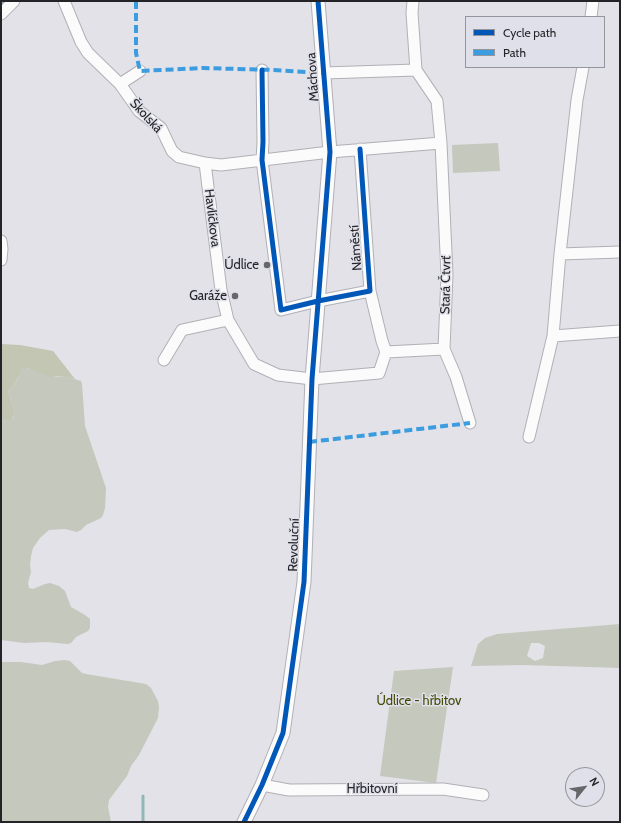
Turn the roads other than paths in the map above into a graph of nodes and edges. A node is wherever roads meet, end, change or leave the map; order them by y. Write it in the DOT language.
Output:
graph roads {
  1 [pos="14,1"];
  2 [pos="64,1"];
  3 [pos="318,1"];
  4 [pos="413,1"];
  5 [pos="594,1"];
  6 [pos="1,14"];
  7 [pos="591,16"];
  8 [pos="583,68"];
  9 [pos="262,70"];
  10 [pos="416,70"];
  11 [pos="140,71"];
  12 [pos="324,73"];
  13 [pos="120,84"];
  14 [pos="441,143"];
  15 [pos="360,150"];
  16 [pos="330,152"];
  17 [pos="262,160"];
  18 [pos="205,163"];
  19 [pos="1,241"];
  20 [pos="620,252"];
  21 [pos="560,254"];
  22 [pos="1,260"];
  23 [pos="370,292"];
  24 [pos="318,301"];
  25 [pos="228,320"];
  26 [pos="620,331"];
  27 [pos="553,336"];
  28 [pos="444,349"];
  29 [pos="386,352"];
  30 [pos="164,360"];
  31 [pos="312,379"];
  32 [pos="470,423"];
  33 [pos="529,437"];
  34 [pos="262,785"];
  35 [pos="483,795"];
  36 [pos="244,822"];
  1 -- 6 [label="street"];
  2 -- 13 [label="street"];
  3 -- 12 [label="street, Máchova"];
  4 -- 10 [label="street"];
  5 -- 7 [label="street"];
  8 -- 21 [label="street"];
  9 -- 17 [label="street"];
  10 -- 12 [label="street"];
  10 -- 14 [label="street, Stará Čtvrť"];
  11 -- 13 [label="street, Školská"];
  12 -- 16 [label="street, Máchova"];
  13 -- 18 [label="street, Školská"];
  14 -- 15 [label="street"];
  14 -- 28 [label="street, Stará Čtvrť"];
  15 -- 16 [label="street"];
  15 -- 23 [label="street, Náměstí"];
  16 -- 17 [label="street"];
  16 -- 24 [label="street"];
  17 -- 18 [label="street, Školská"];
  17 -- 24 [label="street"];
  18 -- 25 [label="street, Havlíčkova"];
  19 -- 22 [label="street"];
  20 -- 21 [label="street"];
  21 -- 27 [label="street"];
  23 -- 24 [label="street"];
  23 -- 29 [label="street, Náměstí"];
  24 -- 31 [label="street, Revoluční"];
  25 -- 30 [label="street"];
  25 -- 31 [label="street, Havlíčkova"];
  26 -- 27 [label="street"];
  27 -- 33 [label="street"];
  28 -- 29 [label="street"];
  28 -- 32 [label="street, Stará Čtvrť"];
  29 -- 31 [label="street, Havlíčkova"];
  31 -- 34 [label="street, Revoluční"];
  34 -- 35 [label="street, Hřbitovní"];
  34 -- 36 [label="street, Revoluční"];
}
